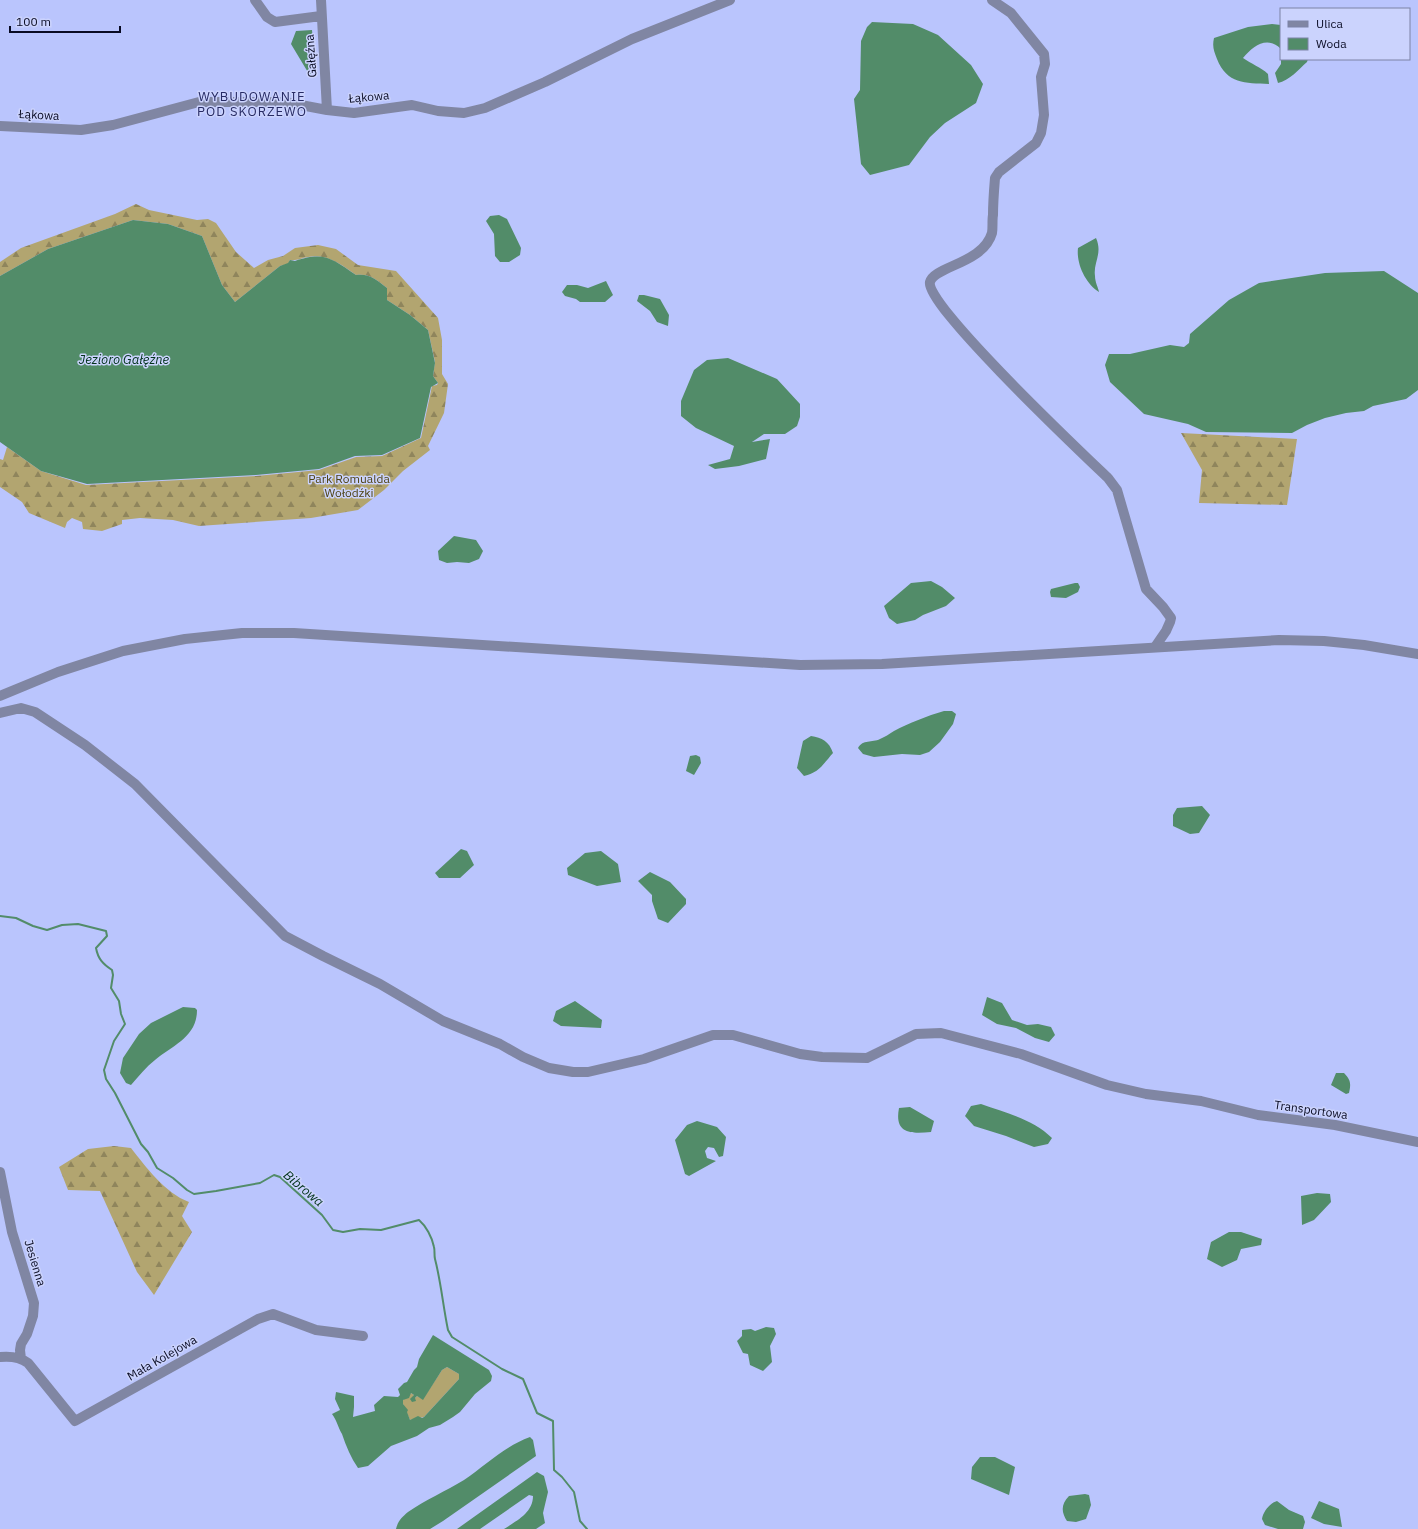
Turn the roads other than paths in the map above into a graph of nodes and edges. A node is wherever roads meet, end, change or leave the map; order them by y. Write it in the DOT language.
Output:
graph roads {
  1 [pos="255,0"];
  2 [pos="321,0"];
  3 [pos="730,0"];
  4 [pos="992,0"];
  5 [pos="321,16"];
  6 [pos="328,110"];
  7 [pos="0,126"];
  8 [pos="1155,647"];
  9 [pos="1418,654"];
  10 [pos="0,696"];
  11 [pos="0,713"];
  12 [pos="1418,1142"];
  13 [pos="0,1172"];
  14 [pos="363,1336"];
  15 [pos="0,1357"];
  16 [pos="21,1359"];
  1 -- 5 [label="street"];
  2 -- 5 [label="street, Gałęźna"];
  3 -- 6 [label="street, Łąkowa"];
  4 -- 8 [label="street"];
  5 -- 6 [label="street, Gałęźna"];
  6 -- 7 [label="street, Łąkowa"];
  8 -- 9 [label="street"];
  8 -- 10 [label="street"];
  11 -- 12 [label="street, Transportowa"];
  13 -- 16 [label="street, Jesienna"];
  14 -- 16 [label="street, Mała Kolejowa"];
  15 -- 16 [label="street"];
}
